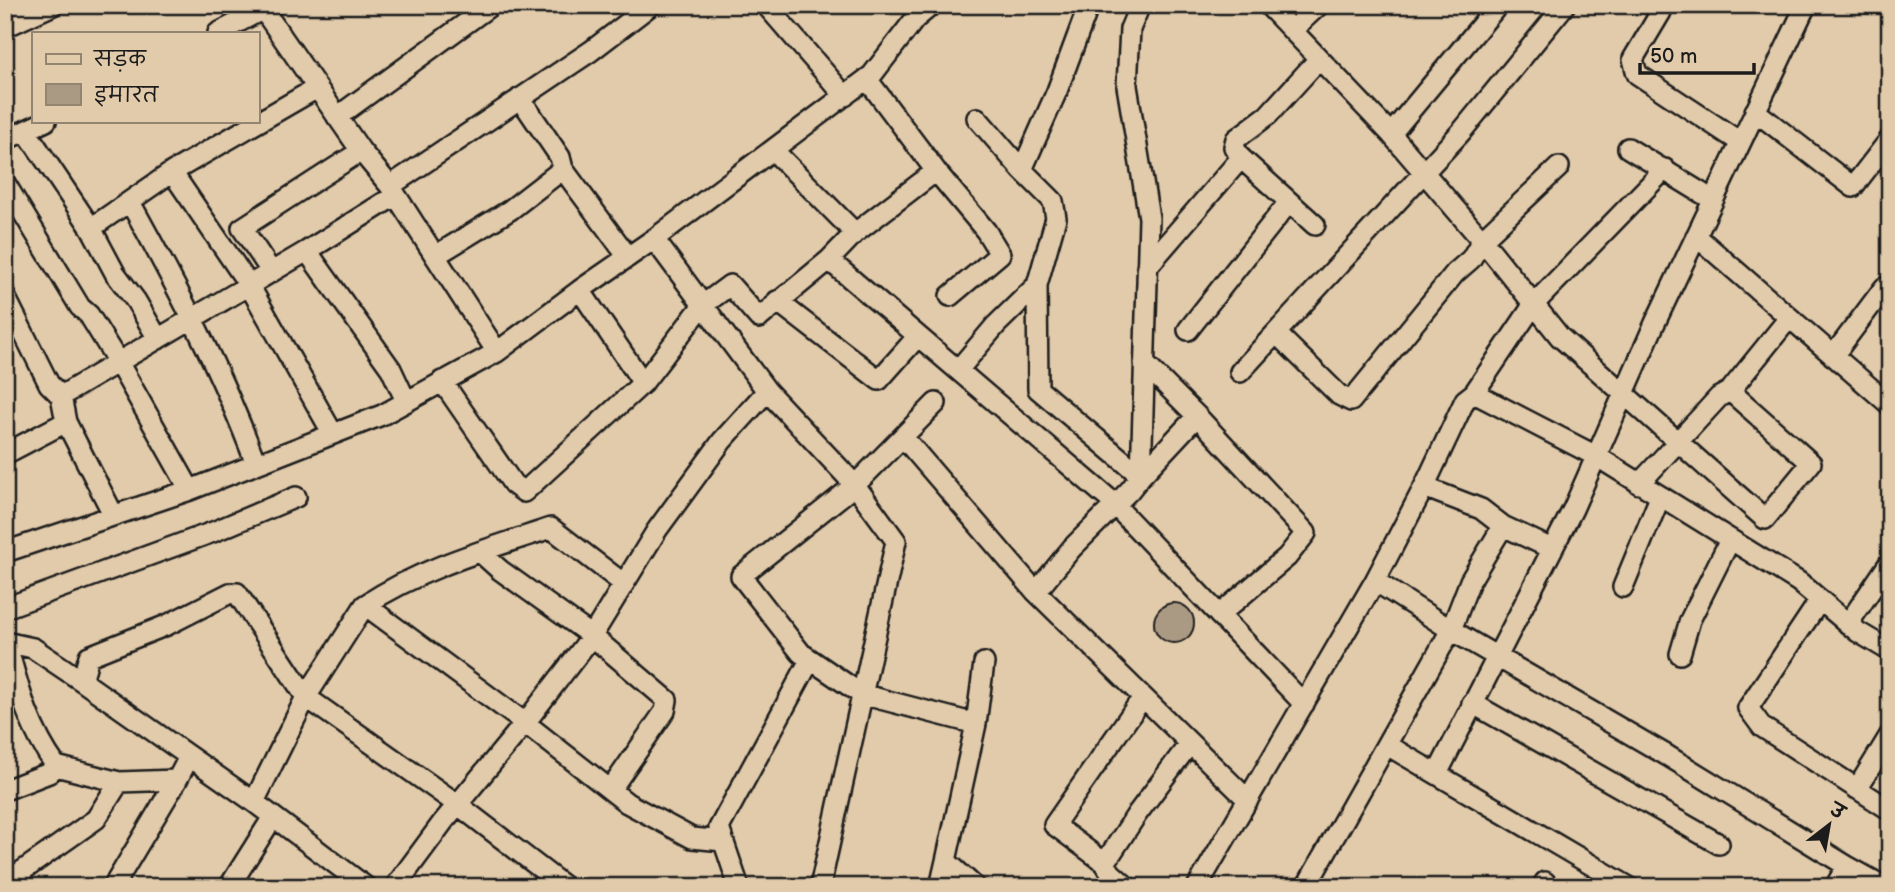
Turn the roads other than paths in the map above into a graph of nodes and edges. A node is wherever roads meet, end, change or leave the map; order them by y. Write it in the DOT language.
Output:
graph roads {
  1 [pos="53,5"];
  2 [pos="651,5"];
  3 [pos="766,5"];
  4 [pos="932,5"];
  5 [pos="1089,5"];
  6 [pos="1140,5"];
  7 [pos="1268,5"];
  8 [pos="1319,5"];
  9 [pos="1498,5"];
  10 [pos="1565,5"];
  11 [pos="1652,5"];
  12 [pos="1805,5"];
  13 [pos="265,7"];
  14 [pos="478,9"];
  15 [pos="910,12"];
  16 [pos="5,27"];
  17 [pos="1292,30"];
  18 [pos="220,32"];
  19 [pos="1320,59"];
  20 [pos="867,79"];
  21 [pos="317,89"];
  22 [pos="845,96"];
  23 [pos="520,98"];
  24 [pos="1755,111"];
  25 [pos="337,117"];
  26 [pos="977,118"];
  27 [pos="44,122"];
  28 [pos="26,131"];
  29 [pos="1391,134"];
  30 [pos="1890,139"];
  31 [pos="5,140"];
  32 [pos="1740,142"];
  33 [pos="1628,148"];
  34 [pos="773,150"];
  35 [pos="361,151"];
  36 [pos="1241,158"];
  37 [pos="1559,167"];
  38 [pos="563,169"];
  39 [pos="1665,169"];
  40 [pos="1022,170"];
  41 [pos="936,171"];
  42 [pos="172,172"];
  43 [pos="1423,172"];
  44 [pos="5,183"];
  45 [pos="393,190"];
  46 [pos="1713,200"];
  47 [pos="130,202"];
  48 [pos="1289,202"];
  49 [pos="1315,225"];
  50 [pos="91,228"];
  51 [pos="855,233"];
  52 [pos="1696,236"];
  53 [pos="654,239"];
  54 [pos="1482,240"];
  55 [pos="307,251"];
  56 [pos="435,256"];
  57 [pos="628,257"];
  58 [pos="829,260"];
  59 [pos="1147,267"];
  60 [pos="271,271"];
  61 [pos="249,285"];
  62 [pos="1037,285"];
  63 [pos="1884,288"];
  64 [pos="580,290"];
  65 [pos="5,296"];
  66 [pos="950,296"];
  67 [pos="778,301"];
  68 [pos="1534,304"];
  69 [pos="703,305"];
  70 [pos="194,318"];
  71 [pos="1789,318"];
  72 [pos="1188,330"];
  73 [pos="23,331"];
  74 [pos="1277,334"];
  75 [pos="918,336"];
  76 [pos="158,338"];
  77 [pos="5,340"];
  78 [pos="497,352"];
  79 [pos="1833,356"];
  80 [pos="118,362"];
  81 [pos="1144,363"];
  82 [pos="958,370"];
  83 [pos="1240,372"];
  84 [pos="442,381"];
  85 [pos="643,383"];
  86 [pos="767,391"];
  87 [pos="1730,391"];
  88 [pos="1624,392"];
  89 [pos="1474,393"];
  90 [pos="61,396"];
  91 [pos="406,401"];
  92 [pos="936,404"];
  93 [pos="1890,405"];
  94 [pos="1197,416"];
  95 [pos="66,422"];
  96 [pos="332,433"];
  97 [pos="903,438"];
  98 [pos="1679,441"];
  99 [pos="5,454"];
  100 [pos="1596,456"];
  101 [pos="256,464"];
  102 [pos="1141,476"];
  103 [pos="1639,484"];
  104 [pos="855,485"];
  105 [pos="1424,487"];
  106 [pos="190,490"];
  107 [pos="296,497"];
  108 [pos="1660,497"];
  109 [pos="1114,505"];
  110 [pos="113,514"];
  111 [pos="1503,526"];
  112 [pos="1730,540"];
  113 [pos="1552,549"];
  114 [pos="5,552"];
  115 [pos="480,552"];
  116 [pos="1890,562"];
  117 [pos="1375,581"];
  118 [pos="624,584"];
  119 [pos="1623,587"];
  120 [pos="1036,592"];
  121 [pos="1820,600"];
  122 [pos="365,605"];
  123 [pos="5,608"];
  124 [pos="1219,615"];
  125 [pos="1848,624"];
  126 [pos="1451,631"];
  127 [pos="592,636"];
  128 [pos="6,642"];
  129 [pos="1890,651"];
  130 [pos="1680,654"];
  131 [pos="1496,656"];
  132 [pos="810,660"];
  133 [pos="984,663"];
  134 [pos="82,681"];
  135 [pos="862,694"];
  136 [pos="1143,696"];
  137 [pos="306,697"];
  138 [pos="1472,703"];
  139 [pos="1304,704"];
  140 [pos="15,710"];
  141 [pos="525,723"];
  142 [pos="976,724"];
  143 [pos="1890,735"];
  144 [pos="1190,743"];
  145 [pos="1387,745"];
  146 [pos="189,757"];
  147 [pos="56,766"];
  148 [pos="1437,774"];
  149 [pos="177,780"];
  150 [pos="119,782"];
  151 [pos="611,789"];
  152 [pos="1857,789"];
  153 [pos="5,790"];
  154 [pos="1248,800"];
  155 [pos="254,802"];
  156 [pos="457,804"];
  157 [pos="1890,810"];
  158 [pos="274,817"];
  159 [pos="723,841"];
  160 [pos="1719,844"];
  161 [pos="946,861"];
  162 [pos="1105,863"];
  163 [pos="1847,866"];
  164 [pos="343,880"];
  165 [pos="5,884"];
  166 [pos="113,887"];
  167 [pos="229,887"];
  168 [pos="366,887"];
  169 [pos="395,887"];
  170 [pos="565,887"];
  171 [pos="738,887"];
  172 [pos="820,887"];
  173 [pos="940,887"];
  174 [pos="975,887"];
  175 [pos="1128,887"];
  176 [pos="1197,887"];
  177 [pos="1306,887"];
  178 [pos="1629,887"];
  179 [pos="1835,887"];
  180 [pos="1885,887"];
  1 -- 16 [label="street"];
  2 -- 23 [label="street"];
  3 -- 22 [label="street"];
  4 -- 15 [label="street"];
  5 -- 40 [label="street"];
  6 -- 59 [label="street"];
  7 -- 17 [label="street"];
  8 -- 17 [label="street"];
  9 -- 29 [label="street"];
  10 -- 43 [label="street"];
  11 -- 32 [label="street"];
  12 -- 24 [label="street"];
  13 -- 18 [label="street"];
  13 -- 21 [label="street"];
  14 -- 25 [label="street"];
  15 -- 20 [label="street"];
  17 -- 19 [label="street"];
  19 -- 29 [label="street"];
  19 -- 36 [label="street"];
  20 -- 22 [label="street"];
  20 -- 41 [label="street"];
  21 -- 25 [label="street"];
  21 -- 42 [label="street"];
  22 -- 34 [label="street"];
  23 -- 38 [label="street"];
  23 -- 45 [label="street"];
  24 -- 30 [label="street"];
  24 -- 32 [label="street"];
  25 -- 35 [label="street"];
  26 -- 40 [label="street"];
  27 -- 28 [label="street"];
  28 -- 31 [label="street"];
  28 -- 50 [label="street"];
  29 -- 43 [label="street"];
  32 -- 46 [label="street"];
  33 -- 39 [label="street"];
  34 -- 51 [label="street"];
  34 -- 53 [label="street"];
  35 -- 45 [label="street"];
  35 -- 60 [label="street"];
  36 -- 48 [label="street"];
  36 -- 59 [label="street"];
  37 -- 54 [label="street"];
  38 -- 56 [label="street"];
  38 -- 57 [label="street"];
  39 -- 46 [label="street"];
  39 -- 68 [label="street"];
  40 -- 62 [label="street"];
  41 -- 51 [label="street"];
  41 -- 66 [label="street"];
  42 -- 47 [label="street"];
  42 -- 61 [label="street"];
  43 -- 54 [label="street"];
  43 -- 74 [label="street"];
  44 -- 80 [label="street"];
  45 -- 55 [label="street"];
  45 -- 56 [label="street"];
  46 -- 52 [label="street"];
  47 -- 50 [label="street"];
  47 -- 70 [label="street"];
  48 -- 49 [label="street"];
  48 -- 72 [label="street"];
  50 -- 76 [label="street"];
  51 -- 58 [label="street"];
  52 -- 71 [label="street"];
  52 -- 88 [label="street"];
  53 -- 57 [label="street"];
  53 -- 69 [label="street"];
  54 -- 68 [label="street"];
  54 -- 74 [label="street"];
  55 -- 60 [label="street"];
  55 -- 91 [label="street"];
  56 -- 78 [label="street"];
  57 -- 64 [label="street"];
  58 -- 67 [label="street"];
  58 -- 75 [label="street"];
  59 -- 81 [label="street"];
  60 -- 61 [label="street"];
  61 -- 70 [label="street"];
  61 -- 96 [label="street"];
  62 -- 82 [label="street"];
  62 -- 102 [label="street"];
  63 -- 79 [label="street"];
  64 -- 78 [label="street"];
  64 -- 85 [label="street"];
  65 -- 73 [label="street"];
  67 -- 69 [label="street"];
  67 -- 75 [label="street"];
  68 -- 88 [label="street"];
  68 -- 89 [label="street"];
  69 -- 85 [label="street"];
  69 -- 86 [label="street"];
  70 -- 76 [label="street"];
  70 -- 101 [label="street"];
  71 -- 79 [label="street"];
  71 -- 87 [label="street"];
  73 -- 77 [label="street"];
  73 -- 90 [label="street"];
  74 -- 83 [label="street"];
  75 -- 82 [label="street"];
  76 -- 80 [label="street"];
  78 -- 84 [label="street"];
  79 -- 93 [label="street"];
  80 -- 90 [label="street"];
  80 -- 106 [label="street"];
  81 -- 94 [label="street"];
  81 -- 102 [label="street"];
  82 -- 109 [label="street"];
  84 -- 85 [label="street"];
  84 -- 91 [label="street"];
  86 -- 104 [label="street"];
  86 -- 118 [label="street"];
  87 -- 98 [label="street"];
  87 -- 98 [label="street"];
  88 -- 98 [label="street"];
  88 -- 100 [label="street"];
  89 -- 100 [label="street"];
  89 -- 105 [label="street"];
  90 -- 95 [label="street"];
  91 -- 96 [label="street"];
  92 -- 97 [label="street"];
  94 -- 102 [label="street"];
  94 -- 124 [label="street"];
  95 -- 99 [label="street"];
  95 -- 110 [label="street"];
  96 -- 101 [label="street"];
  97 -- 104 [label="street"];
  97 -- 120 [label="street"];
  98 -- 103 [label="street"];
  100 -- 103 [label="street"];
  100 -- 113 [label="street"];
  101 -- 106 [label="street"];
  102 -- 109 [label="street"];
  103 -- 108 [label="street"];
  104 -- 132 [label="street"];
  104 -- 135 [label="street"];
  105 -- 111 [label="street"];
  105 -- 117 [label="street"];
  106 -- 110 [label="street"];
  107 -- 123 [label="street"];
  108 -- 112 [label="street"];
  108 -- 119 [label="street"];
  109 -- 120 [label="street"];
  109 -- 124 [label="street"];
  110 -- 114 [label="street"];
  111 -- 113 [label="street"];
  111 -- 126 [label="street"];
  112 -- 121 [label="street"];
  112 -- 130 [label="street"];
  113 -- 131 [label="street"];
  115 -- 118 [label="street"];
  115 -- 122 [label="street"];
  115 -- 127 [label="street"];
  116 -- 125 [label="street"];
  117 -- 126 [label="street"];
  117 -- 139 [label="street"];
  118 -- 127 [label="street"];
  120 -- 136 [label="street"];
  121 -- 125 [label="street"];
  121 -- 152 [label="street"];
  122 -- 137 [label="street"];
  122 -- 141 [label="street"];
  124 -- 139 [label="street"];
  125 -- 129 [label="street"];
  126 -- 131 [label="street"];
  126 -- 145 [label="street"];
  127 -- 141 [label="street"];
  127 -- 151 [label="street"];
  128 -- 134 [label="street"];
  128 -- 140 [label="street"];
  131 -- 138 [label="street"];
  131 -- 163 [label="street"];
  132 -- 135 [label="street"];
  132 -- 159 [label="street"];
  133 -- 142 [label="street"];
  134 -- 137 [label="street"];
  134 -- 146 [label="street"];
  135 -- 142 [label="street"];
  135 -- 172 [label="street"];
  136 -- 144 [label="street"];
  136 -- 162 [label="street"];
  137 -- 155 [label="street"];
  137 -- 156 [label="street"];
  138 -- 148 [label="street"];
  138 -- 160 [label="street"];
  139 -- 154 [label="street"];
  140 -- 147 [label="street"];
  141 -- 151 [label="street"];
  141 -- 156 [label="street"];
  142 -- 161 [label="street"];
  143 -- 152 [label="street"];
  144 -- 154 [label="street"];
  144 -- 162 [label="street"];
  145 -- 148 [label="street"];
  145 -- 177 [label="street"];
  146 -- 149 [label="street"];
  146 -- 155 [label="street"];
  147 -- 150 [label="street"];
  147 -- 153 [label="street"];
  148 -- 178 [label="street"];
  149 -- 150 [label="street"];
  149 -- 166 [label="street"];
  150 -- 165 [label="street"];
  151 -- 159 [label="street"];
  152 -- 157 [label="street"];
  154 -- 176 [label="street"];
  155 -- 158 [label="street"];
  156 -- 169 [label="street"];
  156 -- 170 [label="street"];
  158 -- 164 [label="street"];
  158 -- 167 [label="street"];
  159 -- 171 [label="street"];
  161 -- 173 [label="street"];
  161 -- 174 [label="street"];
  162 -- 175 [label="street"];
  163 -- 179 [label="street"];
  163 -- 180 [label="street"];
  164 -- 168 [label="street"];
}
